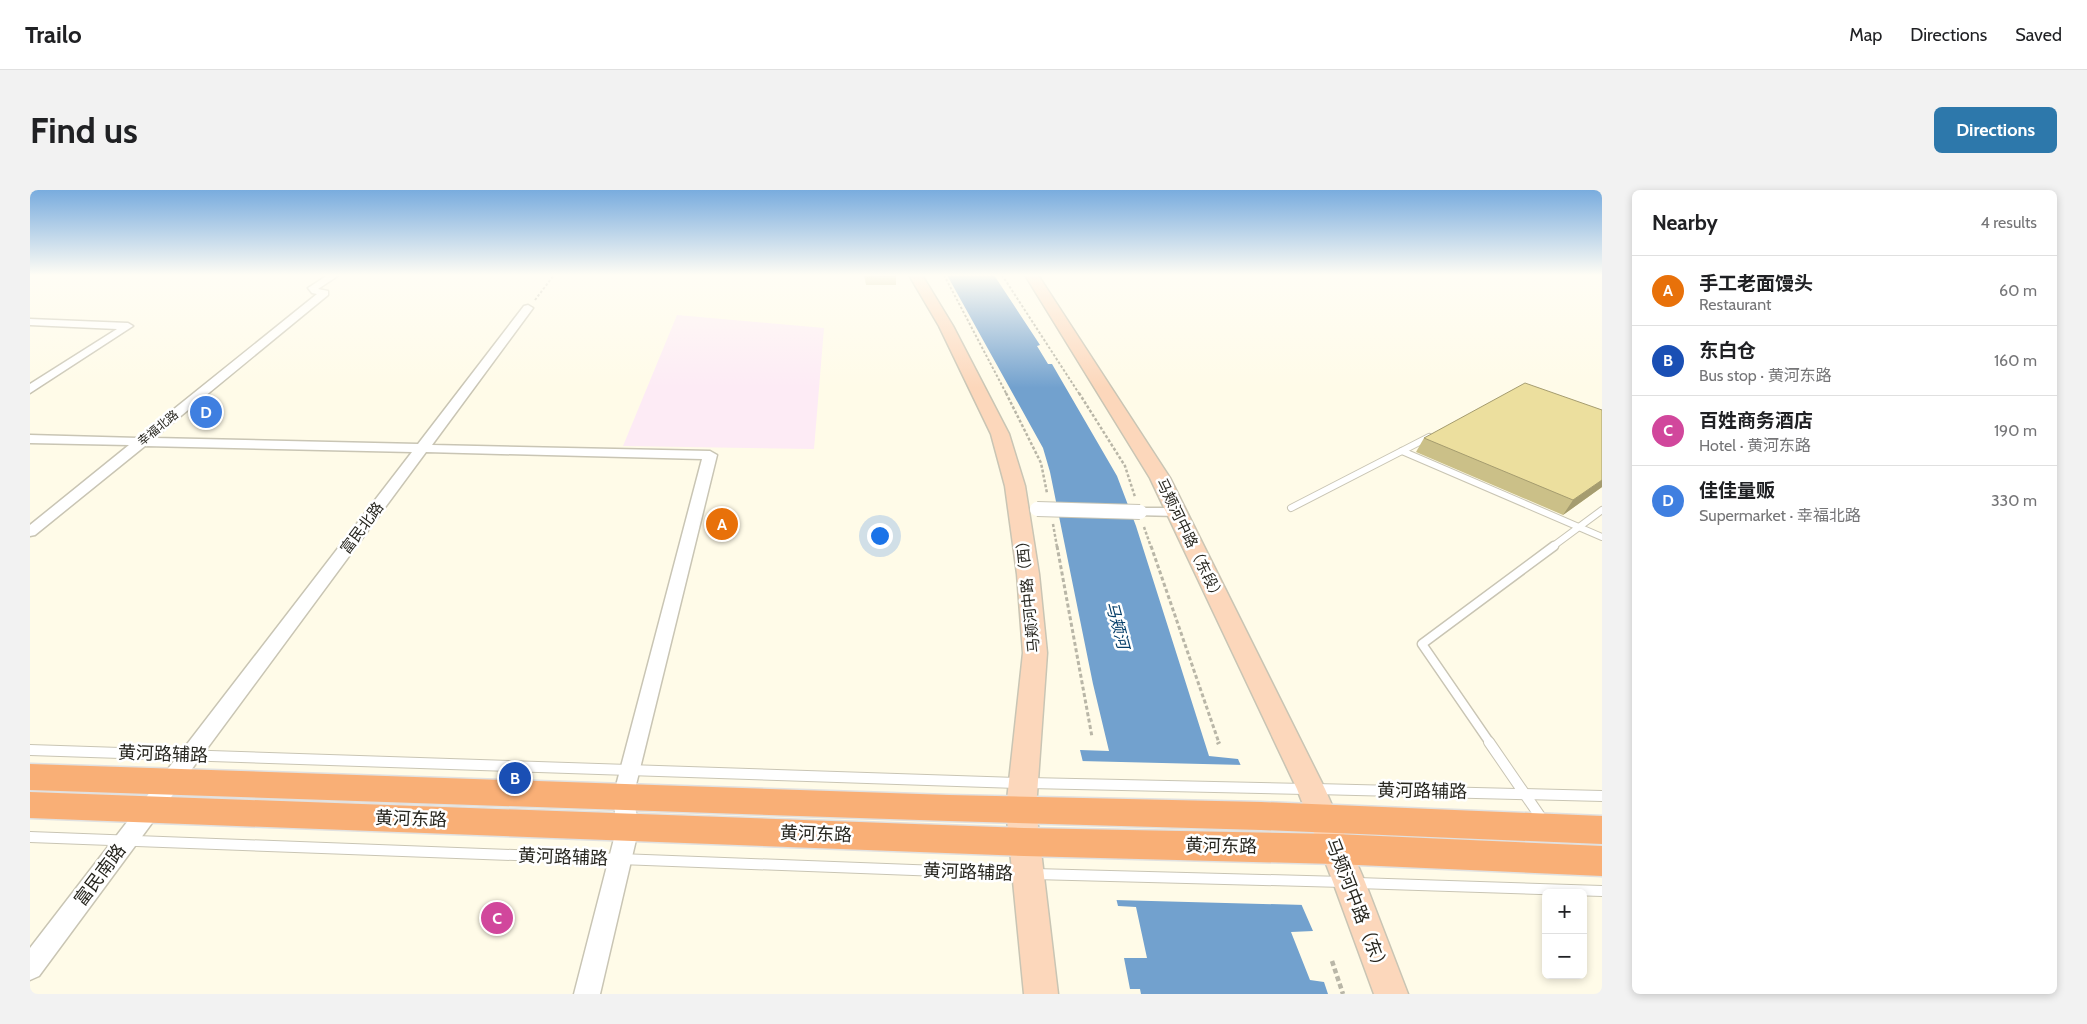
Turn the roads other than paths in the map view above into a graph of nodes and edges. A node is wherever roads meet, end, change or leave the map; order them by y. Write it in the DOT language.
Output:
graph roads {
  1 [pos="301,313"];
  2 [pos="525,313"];
  3 [pos="937,313"];
  4 [pos="1054,313"];
  5 [pos="30,322"];
  6 [pos="128,326"];
  7 [pos="30,389"];
  8 [pos="1437,433"];
  9 [pos="30,439"];
  10 [pos="142,442"];
  11 [pos="422,448"];
  12 [pos="1402,452"];
  13 [pos="1291,508"];
  14 [pos="1028,509"];
  15 [pos="1602,510"];
  16 [pos="1177,512"];
  17 [pos="1577,527"];
  18 [pos="30,532"];
  19 [pos="1602,537"];
  20 [pos="30,750"];
  21 [pos="190,755"];
  22 [pos="30,777"];
  23 [pos="169,782"];
  24 [pos="1310,789"];
  25 [pos="1524,793"];
  26 [pos="1021,796"];
  27 [pos="1602,796"];
  28 [pos="1079,797"];
  29 [pos="627,798"];
  30 [pos="30,805"];
  31 [pos="150,810"];
  32 [pos="1323,819"];
  33 [pos="1548,827"];
  34 [pos="1602,830"];
  35 [pos="30,837"];
  36 [pos="126,840"];
  37 [pos="1024,842"];
  38 [pos="1335,849"];
  39 [pos="620,859"];
  40 [pos="1602,861"];
  41 [pos="1027,874"];
  42 [pos="1349,882"];
  43 [pos="1602,890"];
  44 [pos="30,968"];
  45 [pos="587,994"];
  46 [pos="1041,994"];
  47 [pos="1391,994"];
  1 -- 10 [label="street, 幸福北路"];
  2 -- 11 [label="street, 富民北路"];
  3 -- 14 [label="street, 马颊河中路（西）"];
  4 -- 16 [label="street, 马颊河中路（东段）"];
  5 -- 6 [label="street"];
  6 -- 7 [label="street"];
  8 -- 12 [label="lane"];
  9 -- 10 [label="street"];
  10 -- 11 [label="street"];
  10 -- 18 [label="street, 幸福北路"];
  11 -- 21 [label="street, 富民北路"];
  11 -- 29 [label="street"];
  12 -- 13 [label="lane"];
  12 -- 17 [label="lane"];
  14 -- 16 [label="street, bridge"];
  14 -- 26 [label="street, 马颊河中路（西）"];
  15 -- 17 [label="lane"];
  16 -- 24 [label="street, 马颊河中路（东段）"];
  17 -- 19 [label="lane"];
  17 -- 25 [label="lane"];
  20 -- 21 [label="lane, 黄河路辅路"];
  21 -- 23 [label="street, 富民北路"];
  21 -- 29 [label="lane, 黄河路辅路"];
  22 -- 23 [label="main road, 黄河东路"];
  23 -- 29 [label="main road, 黄河东路"];
  23 -- 31 [label="street, 富民南路"];
  24 -- 25 [label="lane, 黄河路辅路"];
  24 -- 28 [label="lane, 黄河路辅路"];
  24 -- 32 [label="street, 马颊河中路（东段）"];
  25 -- 27 [label="lane, 黄河路辅路"];
  25 -- 33 [label="lane"];
  26 -- 28 [label="main road, 黄河东路"];
  26 -- 29 [label="main road, 黄河东路"];
  26 -- 37 [label="street, 马颊河中路（西）"];
  28 -- 32 [label="main road, 黄河东路"];
  29 -- 31 [label="main road, 黄河东路"];
  29 -- 37 [label="main road, 黄河东路"];
  29 -- 39 [label="street"];
  30 -- 31 [label="main road, 黄河东路"];
  31 -- 36 [label="street, 富民南路"];
  32 -- 33 [label="main road, 黄河东路"];
  32 -- 38 [label="street, 马颊河中路（东）"];
  33 -- 34 [label="main road, 黄河东路"];
  35 -- 36 [label="lane, 黄河路辅路"];
  36 -- 39 [label="lane, 黄河路辅路"];
  36 -- 44 [label="street, 富民南路"];
  37 -- 38 [label="main road, 黄河东路"];
  37 -- 41 [label="street, 马颊河中路（西）"];
  38 -- 40 [label="main road, 黄河东路"];
  38 -- 42 [label="street, 马颊河中路（东）"];
  39 -- 41 [label="lane, 黄河路辅路"];
  39 -- 45 [label="street"];
  41 -- 42 [label="lane, 黄河路辅路"];
  41 -- 46 [label="street, 马颊河中路（西）"];
  42 -- 43 [label="lane"];
  42 -- 47 [label="street, 马颊河中路（东）"];
}
